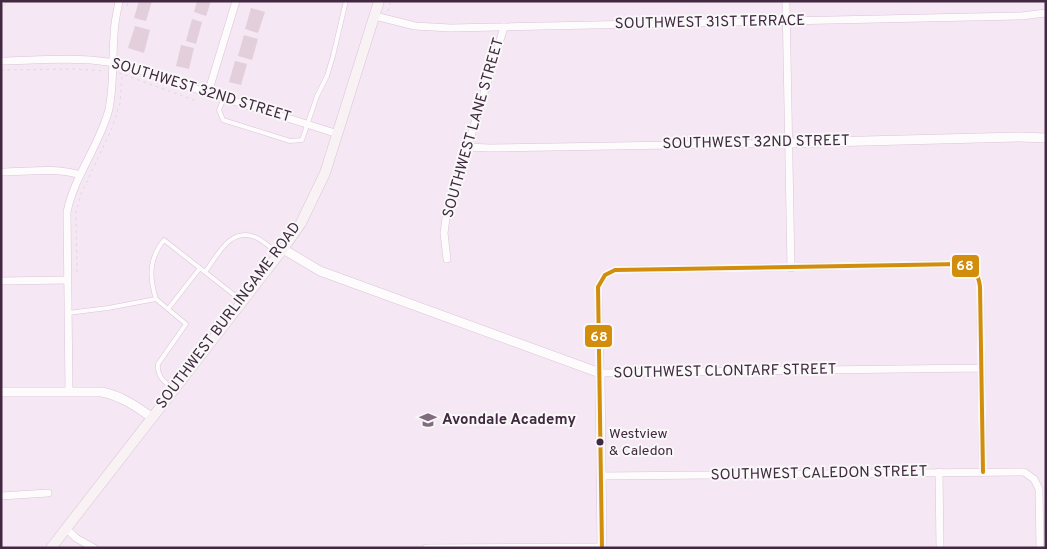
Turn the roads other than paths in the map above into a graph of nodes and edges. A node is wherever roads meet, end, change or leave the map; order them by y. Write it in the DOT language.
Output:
graph roads {
  1 [pos="119,1"];
  2 [pos="236,1"];
  3 [pos="346,1"];
  4 [pos="379,1"];
  5 [pos="786,1"];
  6 [pos="1046,13"];
  7 [pos="374,16"];
  8 [pos="786,22"];
  9 [pos="504,27"];
  10 [pos="1,61"];
  11 [pos="113,62"];
  12 [pos="208,93"];
  13 [pos="224,98"];
  14 [pos="308,124"];
  15 [pos="338,134"];
  16 [pos="1046,138"];
  17 [pos="788,143"];
  18 [pos="467,147"];
  19 [pos="1,172"];
  20 [pos="80,175"];
  21 [pos="281,252"];
  22 [pos="447,259"];
  23 [pos="200,268"];
  24 [pos="791,268"];
  25 [pos="205,272"];
  26 [pos="67,280"];
  27 [pos="1,281"];
  28 [pos="156,298"];
  29 [pos="242,301"];
  30 [pos="168,309"];
  31 [pos="68,313"];
  32 [pos="981,368"];
  33 [pos="600,373"];
  34 [pos="173,389"];
  35 [pos="69,391"];
  36 [pos="1,392"];
  37 [pos="151,418"];
  38 [pos="939,472"];
  39 [pos="983,472"];
  40 [pos="601,476"];
  41 [pos="48,493"];
  42 [pos="1,496"];
  43 [pos="66,528"];
  44 [pos="602,547"];
  45 [pos="50,548"];
  46 [pos="94,548"];
  47 [pos="426,548"];
  48 [pos="940,548"];
  49 [pos="1040,548"];
  1 -- 11 [label="street"];
  2 -- 12 [label="street"];
  3 -- 14 [label="lane"];
  4 -- 7 [label="main road, SOUTHWEST BURLINGAME ROAD"];
  5 -- 8 [label="street"];
  6 -- 8 [label="street, SOUTHWEST 31ST TERRACE"];
  7 -- 9 [label="street, SOUTHWEST 31ST TERRACE"];
  7 -- 15 [label="main road, SOUTHWEST BURLINGAME ROAD"];
  8 -- 9 [label="street, SOUTHWEST 31ST TERRACE"];
  8 -- 17 [label="street"];
  9 -- 18 [label="street, SOUTHWEST LANE STREET"];
  10 -- 11 [label="street, SOUTHWEST 32ND STREET"];
  11 -- 12 [label="street, SOUTHWEST 32ND STREET"];
  11 -- 20 [label="street"];
  12 -- 13 [label="street, SOUTHWEST 32ND STREET"];
  13 -- 14 [label="street, SOUTHWEST 32ND STREET"];
  13 -- 14 [label="lane"];
  14 -- 15 [label="street, SOUTHWEST 32ND STREET"];
  15 -- 21 [label="main road, SOUTHWEST BURLINGAME ROAD"];
  16 -- 17 [label="street, SOUTHWEST 32ND STREET"];
  17 -- 18 [label="street, SOUTHWEST 32ND STREET"];
  17 -- 24 [label="street"];
  18 -- 22 [label="street, SOUTHWEST LANE STREET"];
  19 -- 20 [label="street"];
  20 -- 26 [label="street"];
  21 -- 25 [label="lane"];
  21 -- 29 [label="main road, SOUTHWEST BURLINGAME ROAD"];
  21 -- 33 [label="street, SOUTHWEST CLONTARF STREET"];
  23 -- 25 [label="lane"];
  23 -- 28 [label="lane"];
  23 -- 30 [label="lane"];
  24 -- 32 [label="street"];
  24 -- 33 [label="street"];
  25 -- 29 [label="lane"];
  26 -- 27 [label="street"];
  26 -- 31 [label="street"];
  28 -- 30 [label="lane"];
  28 -- 31 [label="lane"];
  29 -- 34 [label="main road, SOUTHWEST BURLINGAME ROAD"];
  30 -- 34 [label="lane"];
  31 -- 35 [label="street"];
  32 -- 33 [label="street, SOUTHWEST CLONTARF STREET"];
  32 -- 39 [label="street"];
  33 -- 40 [label="street"];
  34 -- 37 [label="main road, SOUTHWEST BURLINGAME ROAD"];
  35 -- 36 [label="street"];
  35 -- 37 [label="street"];
  37 -- 43 [label="main road, SOUTHWEST BURLINGAME ROAD"];
  38 -- 39 [label="street, SOUTHWEST CALEDON STREET"];
  38 -- 40 [label="street, SOUTHWEST CALEDON STREET"];
  38 -- 48 [label="street"];
  39 -- 49 [label="street, SOUTHWEST CALEDON STREET"];
  40 -- 44 [label="street"];
  41 -- 42 [label="street"];
  43 -- 45 [label="main road, SOUTHWEST BURLINGAME ROAD"];
  43 -- 46 [label="street"];
  44 -- 47 [label="street"];
}
